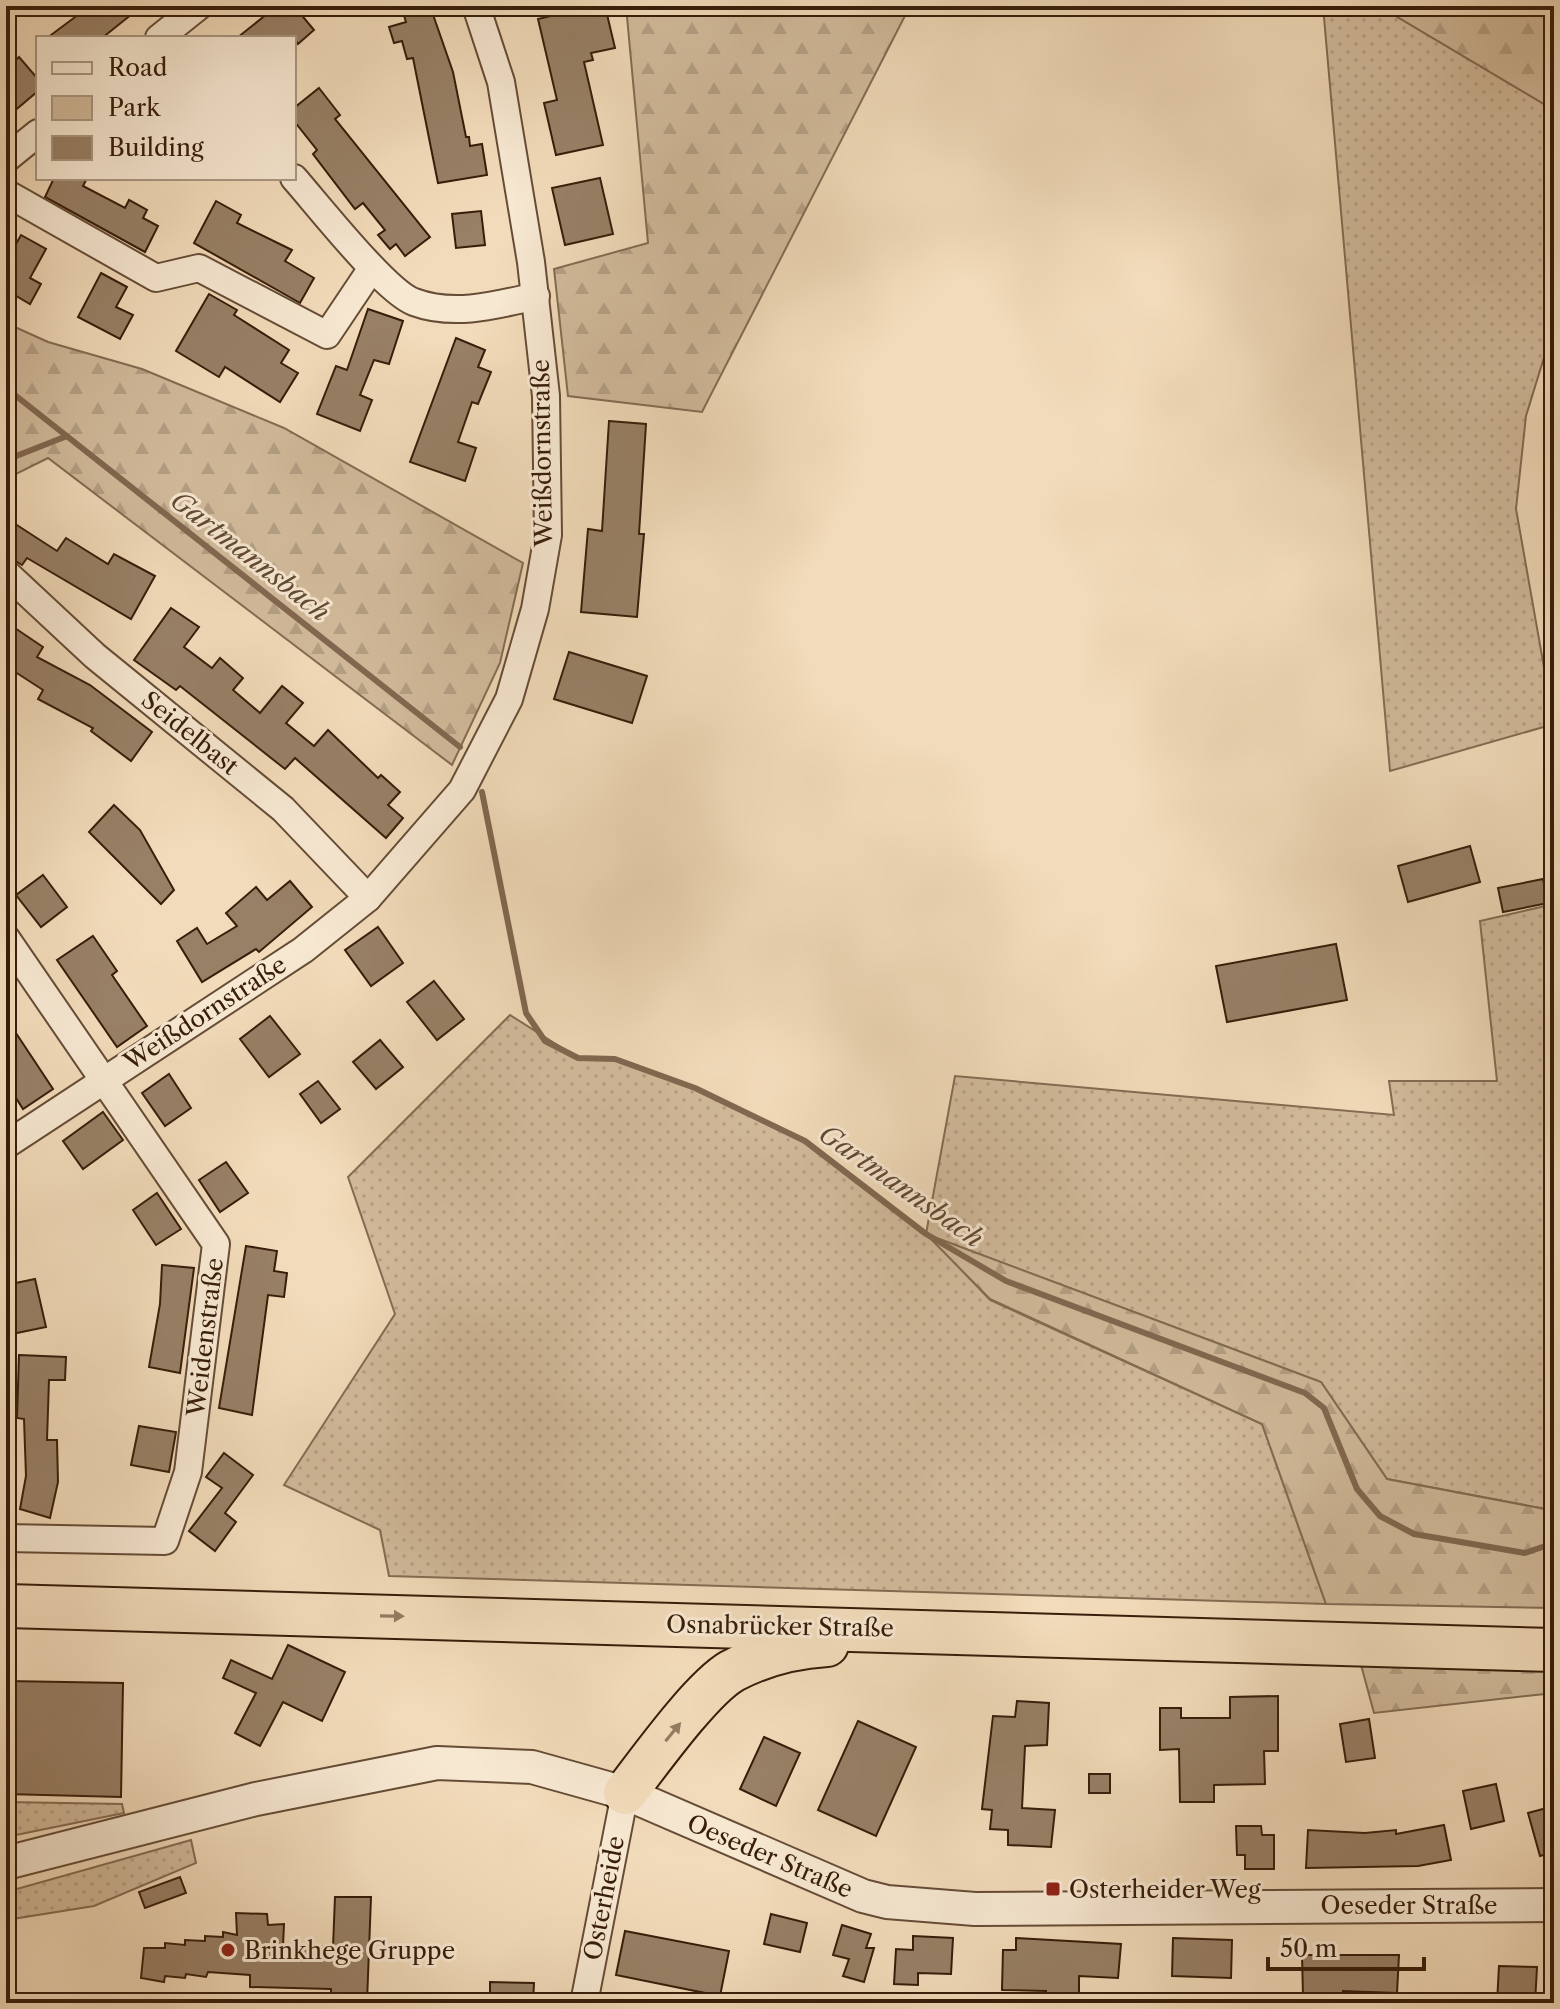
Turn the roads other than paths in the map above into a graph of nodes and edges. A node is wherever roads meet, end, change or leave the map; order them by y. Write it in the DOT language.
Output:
graph roads {
  1 [pos="199,6"];
  2 [pos="476,6"];
  3 [pos="173,34"];
  4 [pos="36,135"];
  5 [pos="6,159"];
  6 [pos="296,180"];
  7 [pos="6,193"];
  8 [pos="372,268"];
  9 [pos="536,296"];
  10 [pos="6,573"];
  11 [pos="368,898"];
  12 [pos="6,938"];
  13 [pos="102,1080"];
  14 [pos="6,1145"];
  15 [pos="6,1538"];
  16 [pos="6,1584"];
  17 [pos="6,1606"];
  18 [pos="1554,1626"];
  19 [pos="1048,1633"];
  20 [pos="1554,1650"];
  21 [pos="625,1793"];
  22 [pos="6,1863"];
  23 [pos="1554,1905"];
  24 [pos="584,2003"];
  1 -- 3 [label="street"];
  2 -- 9 [label="street, Weißdornstraße"];
  4 -- 5 [label="street"];
  6 -- 8 [label="street"];
  7 -- 8 [label="street"];
  8 -- 9 [label="street"];
  9 -- 11 [label="street, Weißdornstraße"];
  10 -- 11 [label="street, Seidelbast"];
  11 -- 13 [label="street, Weißdornstraße"];
  12 -- 13 [label="street, Weidenstraße"];
  13 -- 14 [label="street, Weißdornstraße"];
  13 -- 15 [label="street, Weidenstraße"];
  16 -- 18 [label="highway, Osnabrücker Straße"];
  17 -- 19 [label="highway, Osnabrücker Straße, one-way"];
  19 -- 20 [label="highway, Osnabrücker Straße"];
  21 -- 19 [label="highway, one-way"];
  21 -- 22 [label="street, Oeseder Straße"];
  21 -- 23 [label="street, Oeseder Straße"];
  21 -- 24 [label="street, Osterheide"];
}
